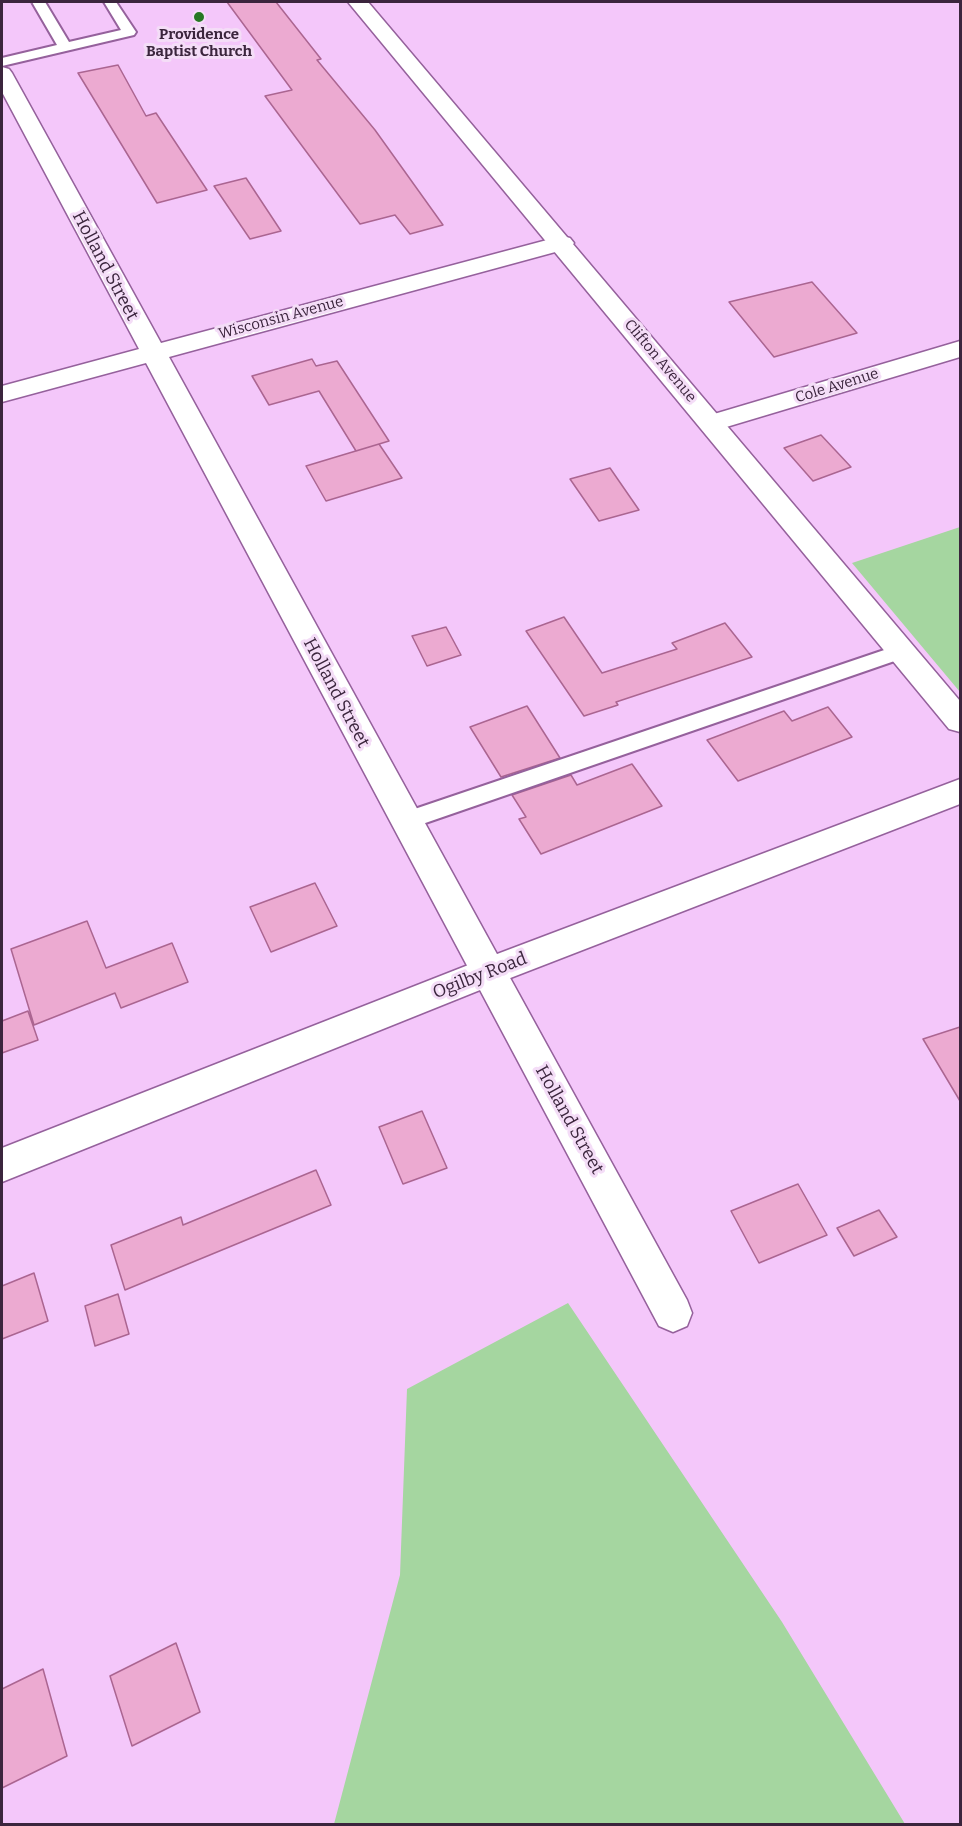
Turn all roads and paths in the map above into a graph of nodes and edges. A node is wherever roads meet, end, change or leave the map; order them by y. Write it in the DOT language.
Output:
graph roads {
  1 [pos="39,2"];
  2 [pos="110,2"];
  3 [pos="358,2"];
  4 [pos="65,47"];
  5 [pos="2,62"];
  6 [pos="2,73"];
  7 [pos="562,243"];
  8 [pos="960,349"];
  9 [pos="152,352"];
  10 [pos="2,394"];
  11 [pos="713,423"];
  12 [pos="902,651"];
  13 [pos="960,721"];
  14 [pos="960,791"];
  15 [pos="405,821"];
  16 [pos="488,972"];
  17 [pos="2,1166"];
  18 [pos="673,1313"];
  1 -- 4 [label="lane"];
  2 -- 4 [label="lane"];
  3 -- 7 [label="street, Clifton Avenue"];
  4 -- 5 [label="lane"];
  6 -- 9 [label="street, Holland Street"];
  7 -- 9 [label="street, Wisconsin Avenue"];
  7 -- 11 [label="street, Clifton Avenue"];
  8 -- 11 [label="street, Cole Avenue"];
  9 -- 10 [label="street, Wisconsin Avenue"];
  9 -- 15 [label="street, Holland Street"];
  11 -- 12 [label="street, Clifton Avenue"];
  12 -- 13 [label="street, Clifton Avenue"];
  12 -- 15 [label="lane"];
  14 -- 16 [label="street, Ogilby Road"];
  15 -- 16 [label="street, Holland Street"];
  16 -- 17 [label="street, Ogilby Road"];
  16 -- 18 [label="street, Holland Street"];
}
